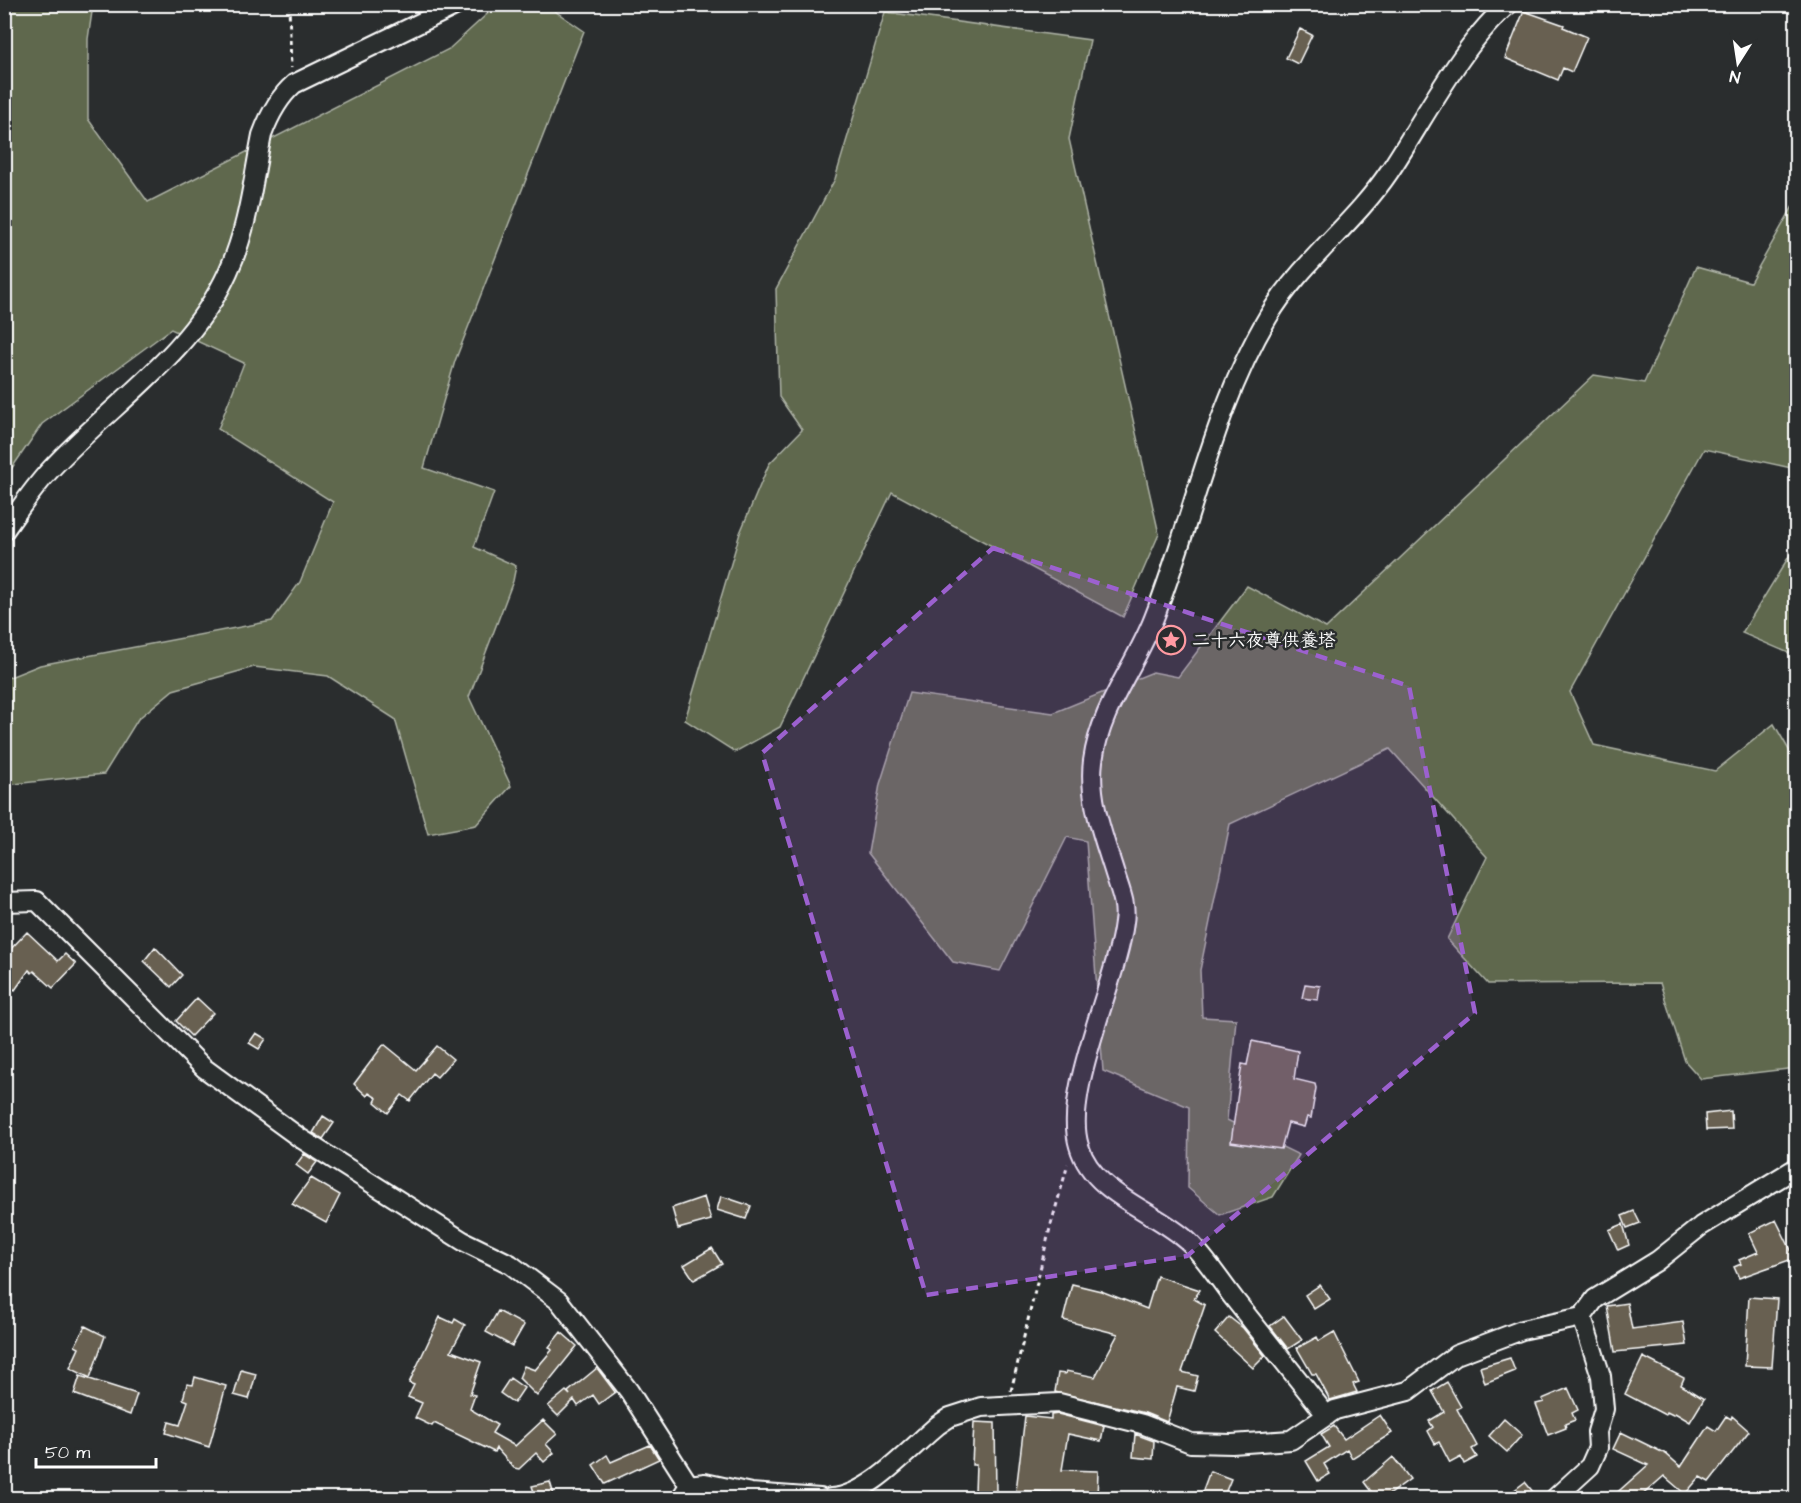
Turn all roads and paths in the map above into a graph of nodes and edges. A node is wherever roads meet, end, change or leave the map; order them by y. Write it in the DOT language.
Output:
graph roads {
  1 [pos="290,4"];
  2 [pos="459,4"];
  3 [pos="1509,4"];
  4 [pos="294,84"];
  5 [pos="4,531"];
  6 [pos="4,902"];
  7 [pos="1076,1137"];
  8 [pos="1797,1168"];
  9 [pos="1582,1317"];
  10 [pos="1008,1406"];
  11 [pos="1327,1416"];
  12 [pos="685,1492"];
  13 [pos="820,1498"];
  14 [pos="831,1498"];
  15 [pos="1555,1498"];
  1 -- 4 [label="path"];
  2 -- 4 [label="street"];
  3 -- 7 [label="street"];
  4 -- 5 [label="street"];
  6 -- 12 [label="street"];
  7 -- 10 [label="path"];
  7 -- 11 [label="street"];
  8 -- 9 [label="street"];
  9 -- 11 [label="street"];
  9 -- 15 [label="street"];
  10 -- 11 [label="street"];
  10 -- 14 [label="street"];
  12 -- 13 [label="street"];
}
